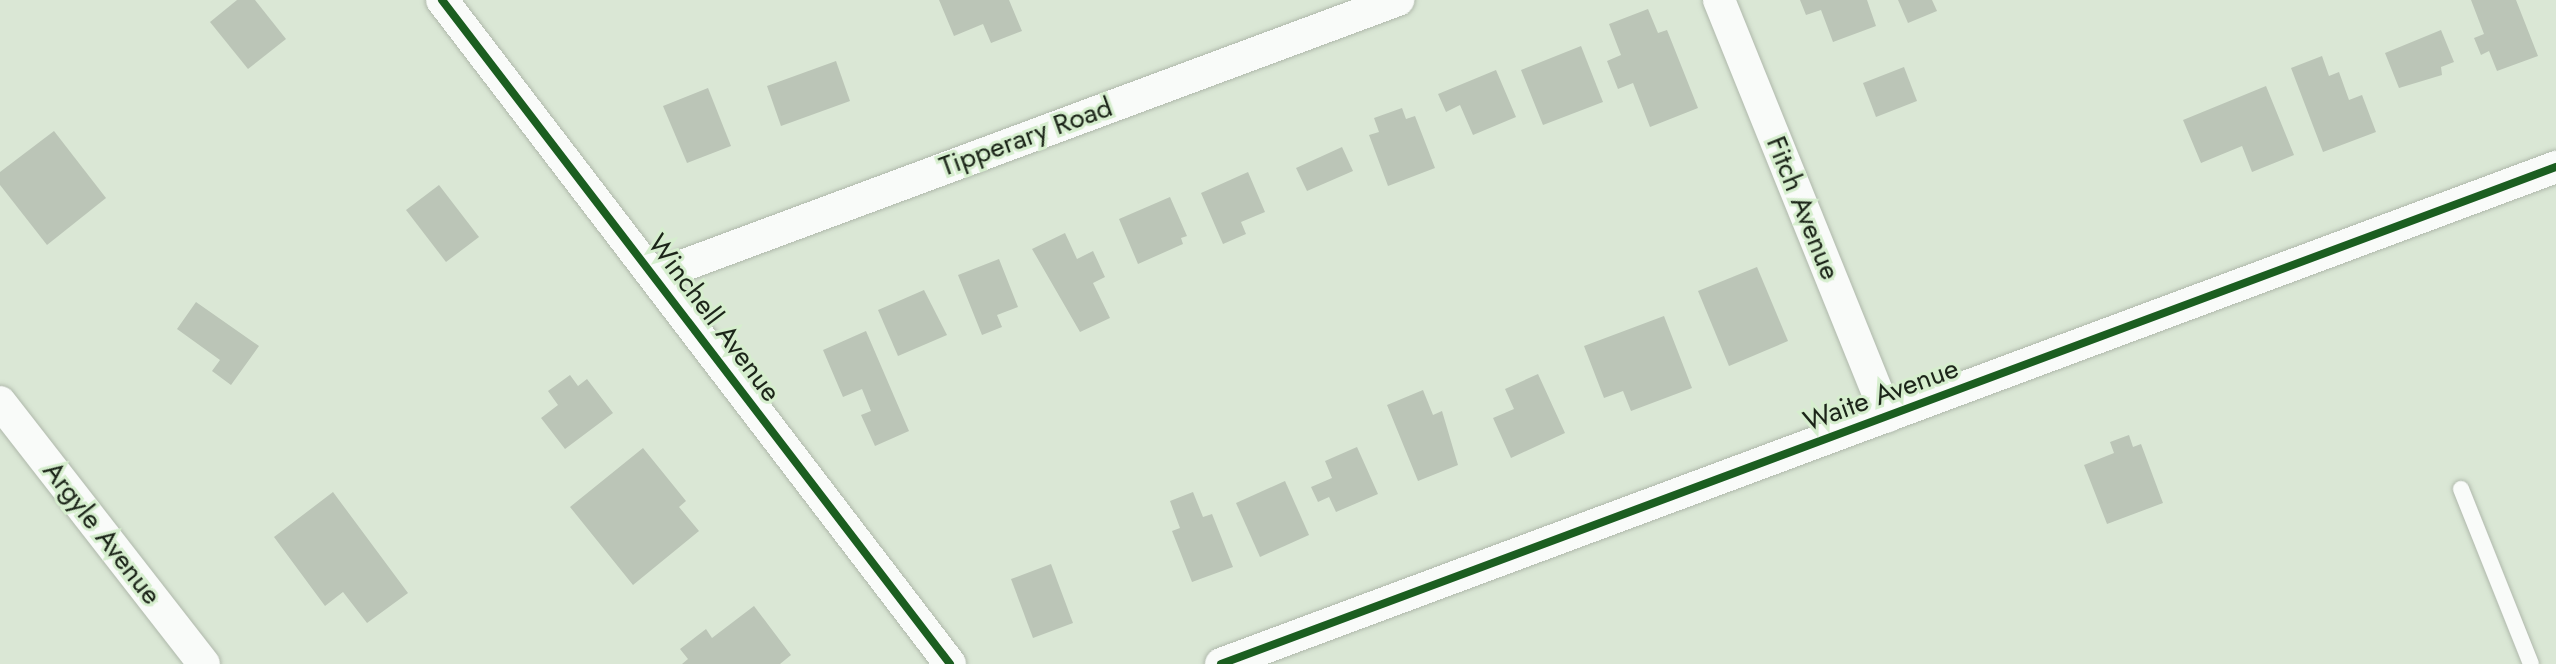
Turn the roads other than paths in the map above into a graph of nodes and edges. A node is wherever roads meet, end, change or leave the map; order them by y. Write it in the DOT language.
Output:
graph roads {
  1 [pos="442,0"];
  2 [pos="1398,0"];
  3 [pos="1719,0"];
  4 [pos="2556,167"];
  5 [pos="655,276"];
  6 [pos="0,402"];
  7 [pos="1887,416"];
  8 [pos="2461,489"];
  9 [pos="204,664"];
  10 [pos="950,664"];
  11 [pos="1221,664"];
  12 [pos="2531,664"];
  1 -- 5 [label="street, Winchell Avenue"];
  2 -- 5 [label="street, Tipperary Road"];
  3 -- 7 [label="street, Fitch Avenue"];
  4 -- 7 [label="street, Waite Avenue"];
  5 -- 10 [label="street, Winchell Avenue"];
  6 -- 9 [label="street, Argyle Avenue"];
  7 -- 11 [label="street, Waite Avenue"];
  8 -- 12 [label="lane"];
}
